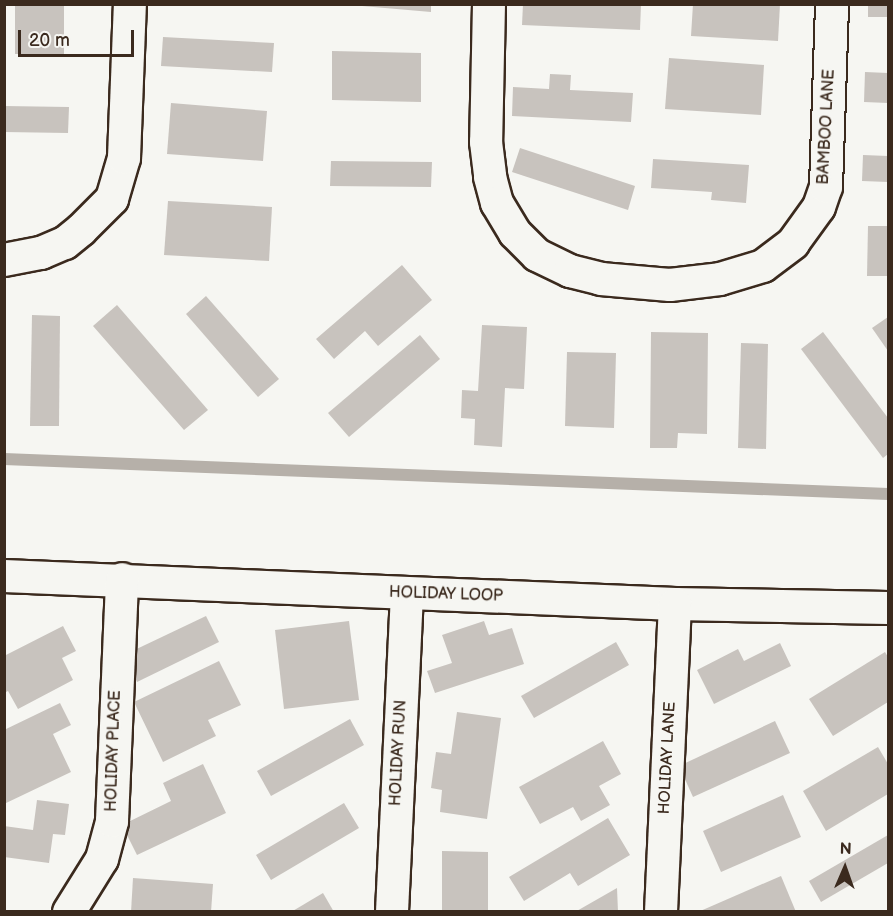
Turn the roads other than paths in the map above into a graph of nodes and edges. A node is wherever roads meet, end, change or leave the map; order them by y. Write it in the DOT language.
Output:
graph roads {
  1 [pos="130,4"];
  2 [pos="489,4"];
  3 [pos="832,4"];
  4 [pos="4,260"];
  5 [pos="4,576"];
  6 [pos="122,579"];
  7 [pos="406,594"];
  8 [pos="675,604"];
  9 [pos="888,608"];
  10 [pos="69,912"];
  11 [pos="392,912"];
  12 [pos="661,912"];
  1 -- 4 [label="street"];
  2 -- 3 [label="street, BAMBOO LANE"];
  5 -- 6 [label="street, HOLIDAY LOOP"];
  6 -- 7 [label="street, HOLIDAY LOOP"];
  6 -- 10 [label="street, HOLIDAY PLACE"];
  7 -- 8 [label="street, HOLIDAY LOOP"];
  7 -- 11 [label="street, HOLIDAY RUN"];
  8 -- 9 [label="street, HOLIDAY LOOP"];
  8 -- 12 [label="street, HOLIDAY LANE"];
}
